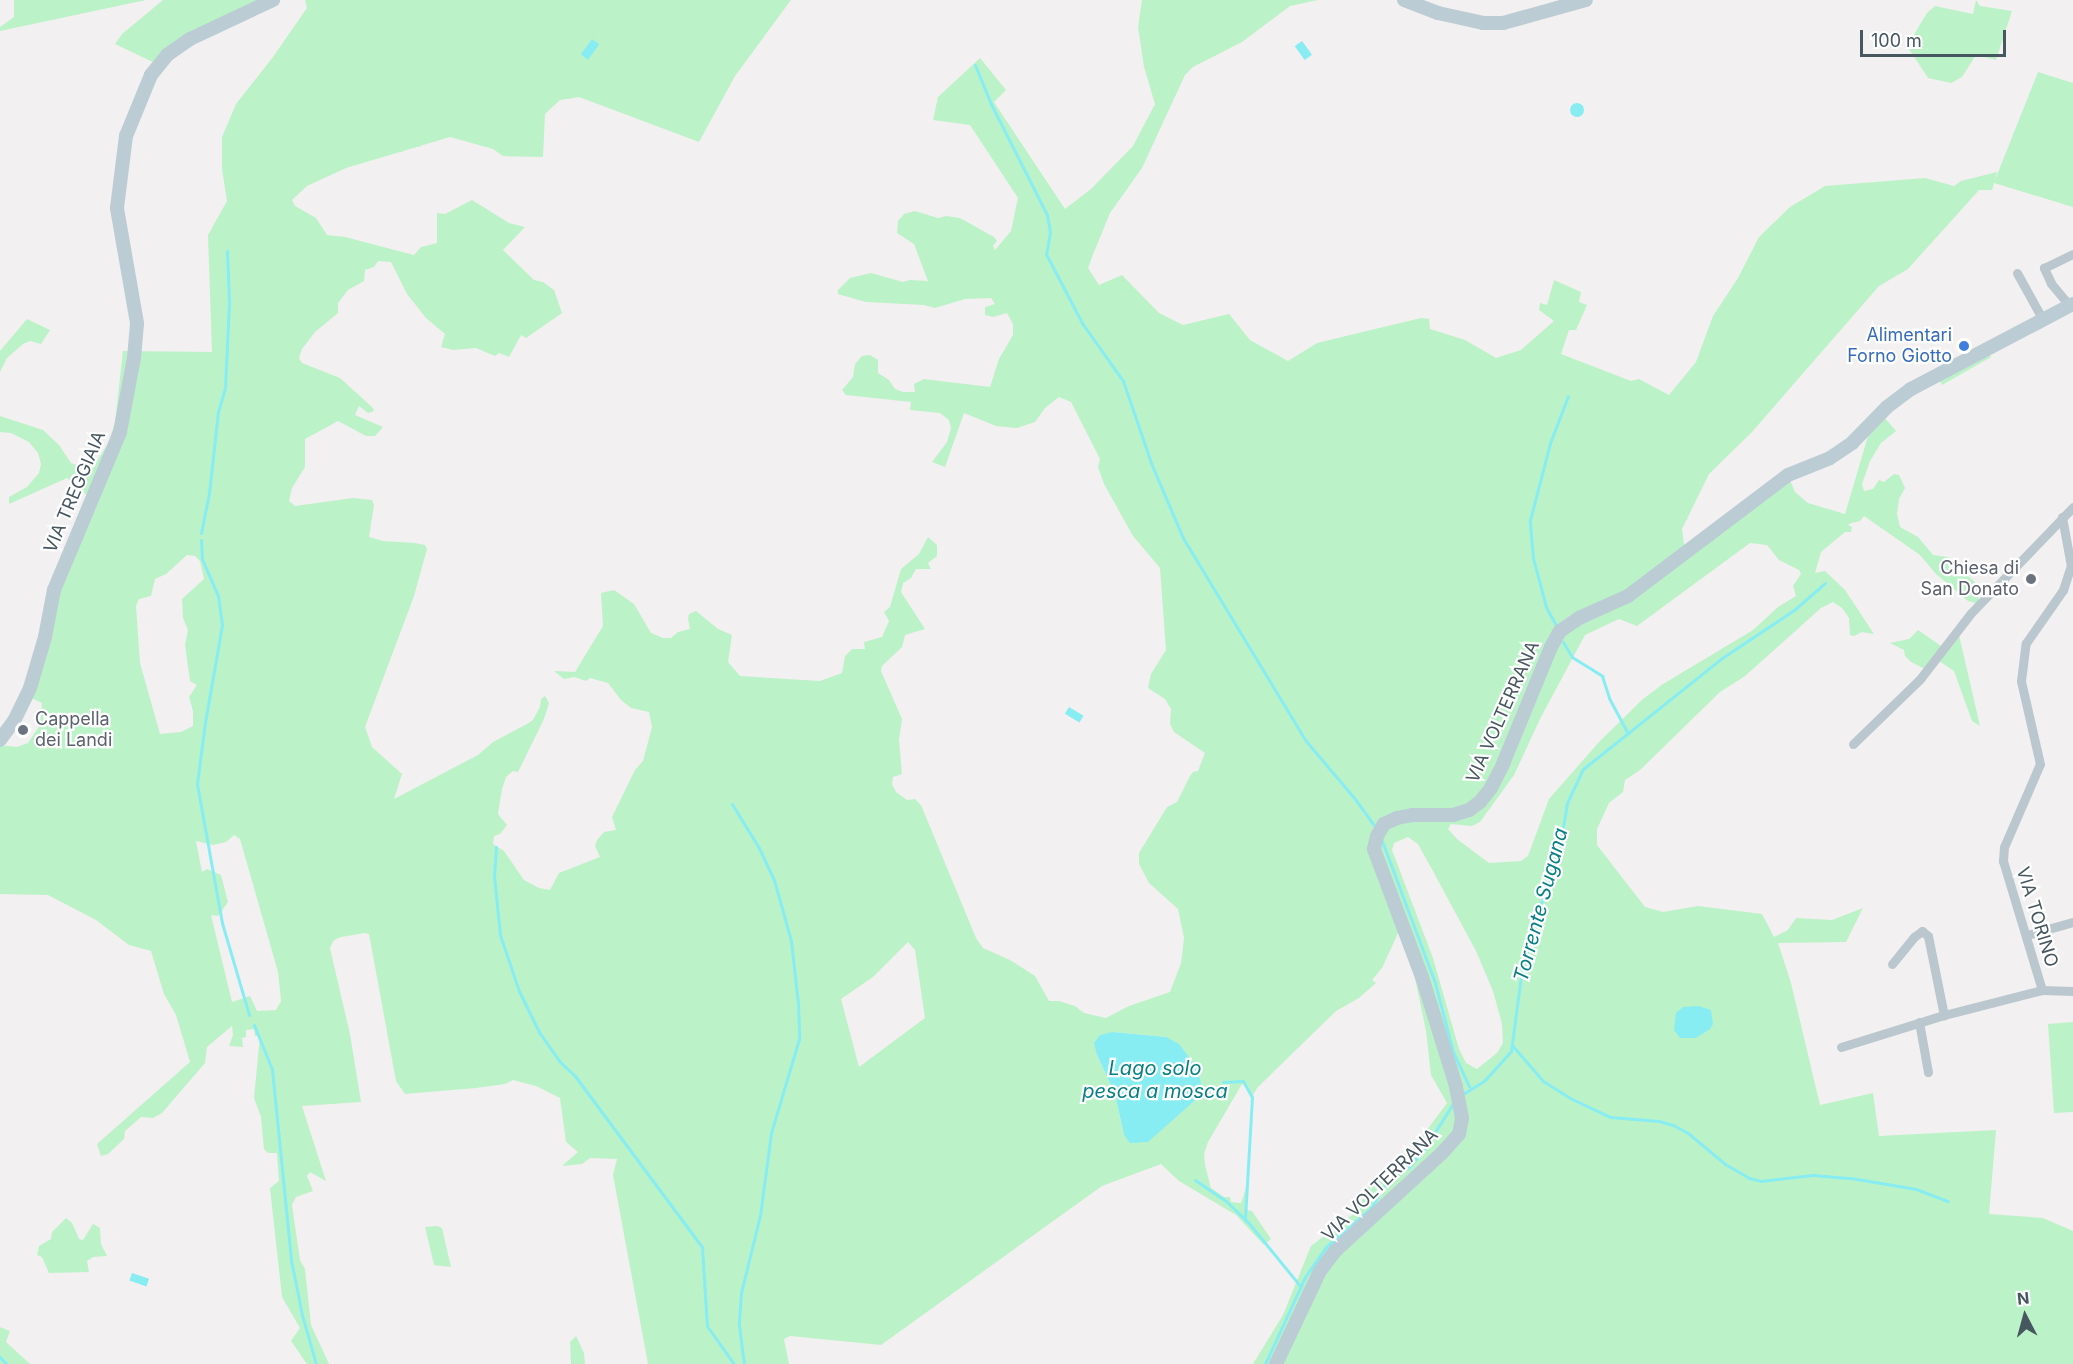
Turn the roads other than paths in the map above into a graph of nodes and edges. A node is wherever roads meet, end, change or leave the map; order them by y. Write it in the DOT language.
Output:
graph roads {
  1 [pos="273,0"];
  2 [pos="1404,0"];
  3 [pos="1587,0"];
  4 [pos="2073,254"];
  5 [pos="2017,273"];
  6 [pos="2072,305"];
  7 [pos="2043,320"];
  8 [pos="2073,507"];
  9 [pos="2062,518"];
  10 [pos="0,740"];
  11 [pos="1852,744"];
  12 [pos="2073,922"];
  13 [pos="2027,935"];
  14 [pos="1892,964"];
  15 [pos="2042,990"];
  16 [pos="2073,991"];
  17 [pos="1944,1015"];
  18 [pos="1919,1022"];
  19 [pos="1841,1047"];
  20 [pos="1928,1072"];
  21 [pos="1276,1364"];
  1 -- 10 [label="main road, VIA TREGGIAIA"];
  2 -- 3 [label="main road"];
  4 -- 6 [label="street"];
  5 -- 7 [label="street"];
  6 -- 7 [label="main road, VIA VOLTERRANA"];
  7 -- 21 [label="main road, VIA VOLTERRANA"];
  8 -- 9 [label="street"];
  9 -- 11 [label="street"];
  9 -- 13 [label="street, VIA TORINO"];
  12 -- 13 [label="street"];
  13 -- 15 [label="street, VIA TORINO"];
  14 -- 17 [label="street"];
  15 -- 16 [label="street"];
  15 -- 17 [label="street"];
  17 -- 18 [label="street"];
  18 -- 19 [label="street"];
  18 -- 20 [label="street"];
}
